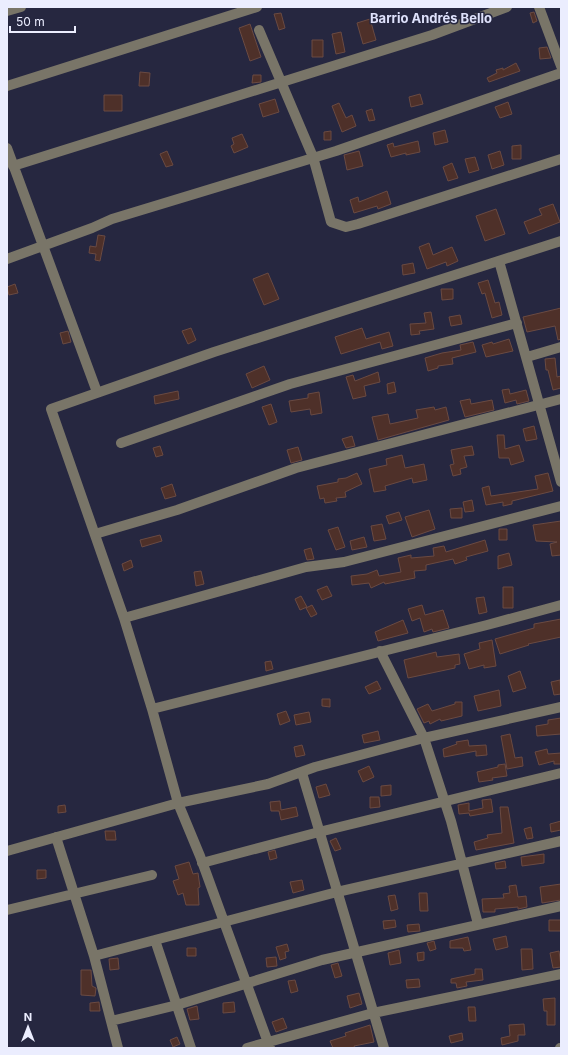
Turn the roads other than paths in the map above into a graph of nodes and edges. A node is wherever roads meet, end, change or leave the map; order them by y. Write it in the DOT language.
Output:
graph roads {
  1 [pos="21,7"];
  2 [pos="257,7"];
  3 [pos="507,7"];
  4 [pos="539,7"];
  5 [pos="7,12"];
  6 [pos="259,30"];
  7 [pos="561,66"];
  8 [pos="561,73"];
  9 [pos="283,82"];
  10 [pos="7,86"];
  11 [pos="7,148"];
  12 [pos="313,158"];
  13 [pos="561,159"];
  14 [pos="13,166"];
  15 [pos="561,241"];
  16 [pos="43,245"];
  17 [pos="7,259"];
  18 [pos="499,261"];
  19 [pos="517,323"];
  20 [pos="561,347"];
  21 [pos="526,357"];
  22 [pos="97,392"];
  23 [pos="561,399"];
  24 [pos="540,404"];
  25 [pos="121,443"];
  26 [pos="561,482"];
  27 [pos="561,506"];
  28 [pos="95,534"];
  29 [pos="561,605"];
  30 [pos="124,618"];
  31 [pos="380,651"];
  32 [pos="561,707"];
  33 [pos="152,709"];
  34 [pos="424,738"];
  35 [pos="302,772"];
  36 [pos="561,773"];
  37 [pos="444,802"];
  38 [pos="178,803"];
  39 [pos="319,832"];
  40 [pos="56,837"];
  41 [pos="561,841"];
  42 [pos="7,851"];
  43 [pos="462,862"];
  44 [pos="202,863"];
  45 [pos="152,874"];
  46 [pos="337,892"];
  47 [pos="74,894"];
  48 [pos="561,906"];
  49 [pos="7,910"];
  50 [pos="223,921"];
  51 [pos="478,924"];
  52 [pos="154,940"];
  53 [pos="355,952"];
  54 [pos="94,956"];
  55 [pos="561,974"];
  56 [pos="247,983"];
  57 [pos="177,1005"];
  58 [pos="373,1013"];
  59 [pos="111,1021"];
  60 [pos="269,1045"];
  61 [pos="118,1048"];
  62 [pos="191,1048"];
  63 [pos="247,1048"];
  64 [pos="384,1048"];
  1 -- 5 [label="street"];
  2 -- 10 [label="street"];
  3 -- 9 [label="street"];
  4 -- 7 [label="street"];
  6 -- 9 [label="street"];
  8 -- 12 [label="street"];
  9 -- 12 [label="street"];
  9 -- 14 [label="street"];
  11 -- 14 [label="street"];
  12 -- 13 [label="street"];
  12 -- 16 [label="street"];
  14 -- 16 [label="street"];
  15 -- 18 [label="street"];
  16 -- 17 [label="street"];
  16 -- 22 [label="street"];
  18 -- 19 [label="street"];
  18 -- 22 [label="street"];
  19 -- 21 [label="street"];
  19 -- 25 [label="street"];
  20 -- 21 [label="street"];
  21 -- 24 [label="street"];
  22 -- 28 [label="street"];
  23 -- 24 [label="street"];
  24 -- 26 [label="street"];
  24 -- 28 [label="street"];
  27 -- 30 [label="street"];
  28 -- 30 [label="street"];
  29 -- 31 [label="street"];
  30 -- 33 [label="street"];
  31 -- 33 [label="street"];
  31 -- 34 [label="street"];
  32 -- 34 [label="street"];
  33 -- 38 [label="street"];
  34 -- 35 [label="street"];
  34 -- 37 [label="street"];
  35 -- 38 [label="street"];
  35 -- 39 [label="street"];
  36 -- 37 [label="street"];
  37 -- 39 [label="street"];
  37 -- 43 [label="street"];
  38 -- 40 [label="street"];
  38 -- 44 [label="street"];
  39 -- 44 [label="street"];
  39 -- 46 [label="street"];
  40 -- 42 [label="street"];
  40 -- 47 [label="street"];
  41 -- 43 [label="street"];
  43 -- 46 [label="street"];
  43 -- 51 [label="street"];
  44 -- 50 [label="street"];
  45 -- 47 [label="street"];
  46 -- 50 [label="street"];
  46 -- 53 [label="street"];
  47 -- 49 [label="street"];
  47 -- 54 [label="street"];
  48 -- 51 [label="street"];
  50 -- 52 [label="street"];
  50 -- 56 [label="street"];
  51 -- 53 [label="street"];
  52 -- 54 [label="street"];
  52 -- 57 [label="street"];
  53 -- 56 [label="street"];
  53 -- 58 [label="street"];
  54 -- 59 [label="street"];
  55 -- 58 [label="street"];
  56 -- 57 [label="street"];
  56 -- 60 [label="street"];
  57 -- 59 [label="street"];
  57 -- 62 [label="street"];
  58 -- 60 [label="street"];
  58 -- 64 [label="street"];
  59 -- 61 [label="street"];
  60 -- 63 [label="street"];
}
